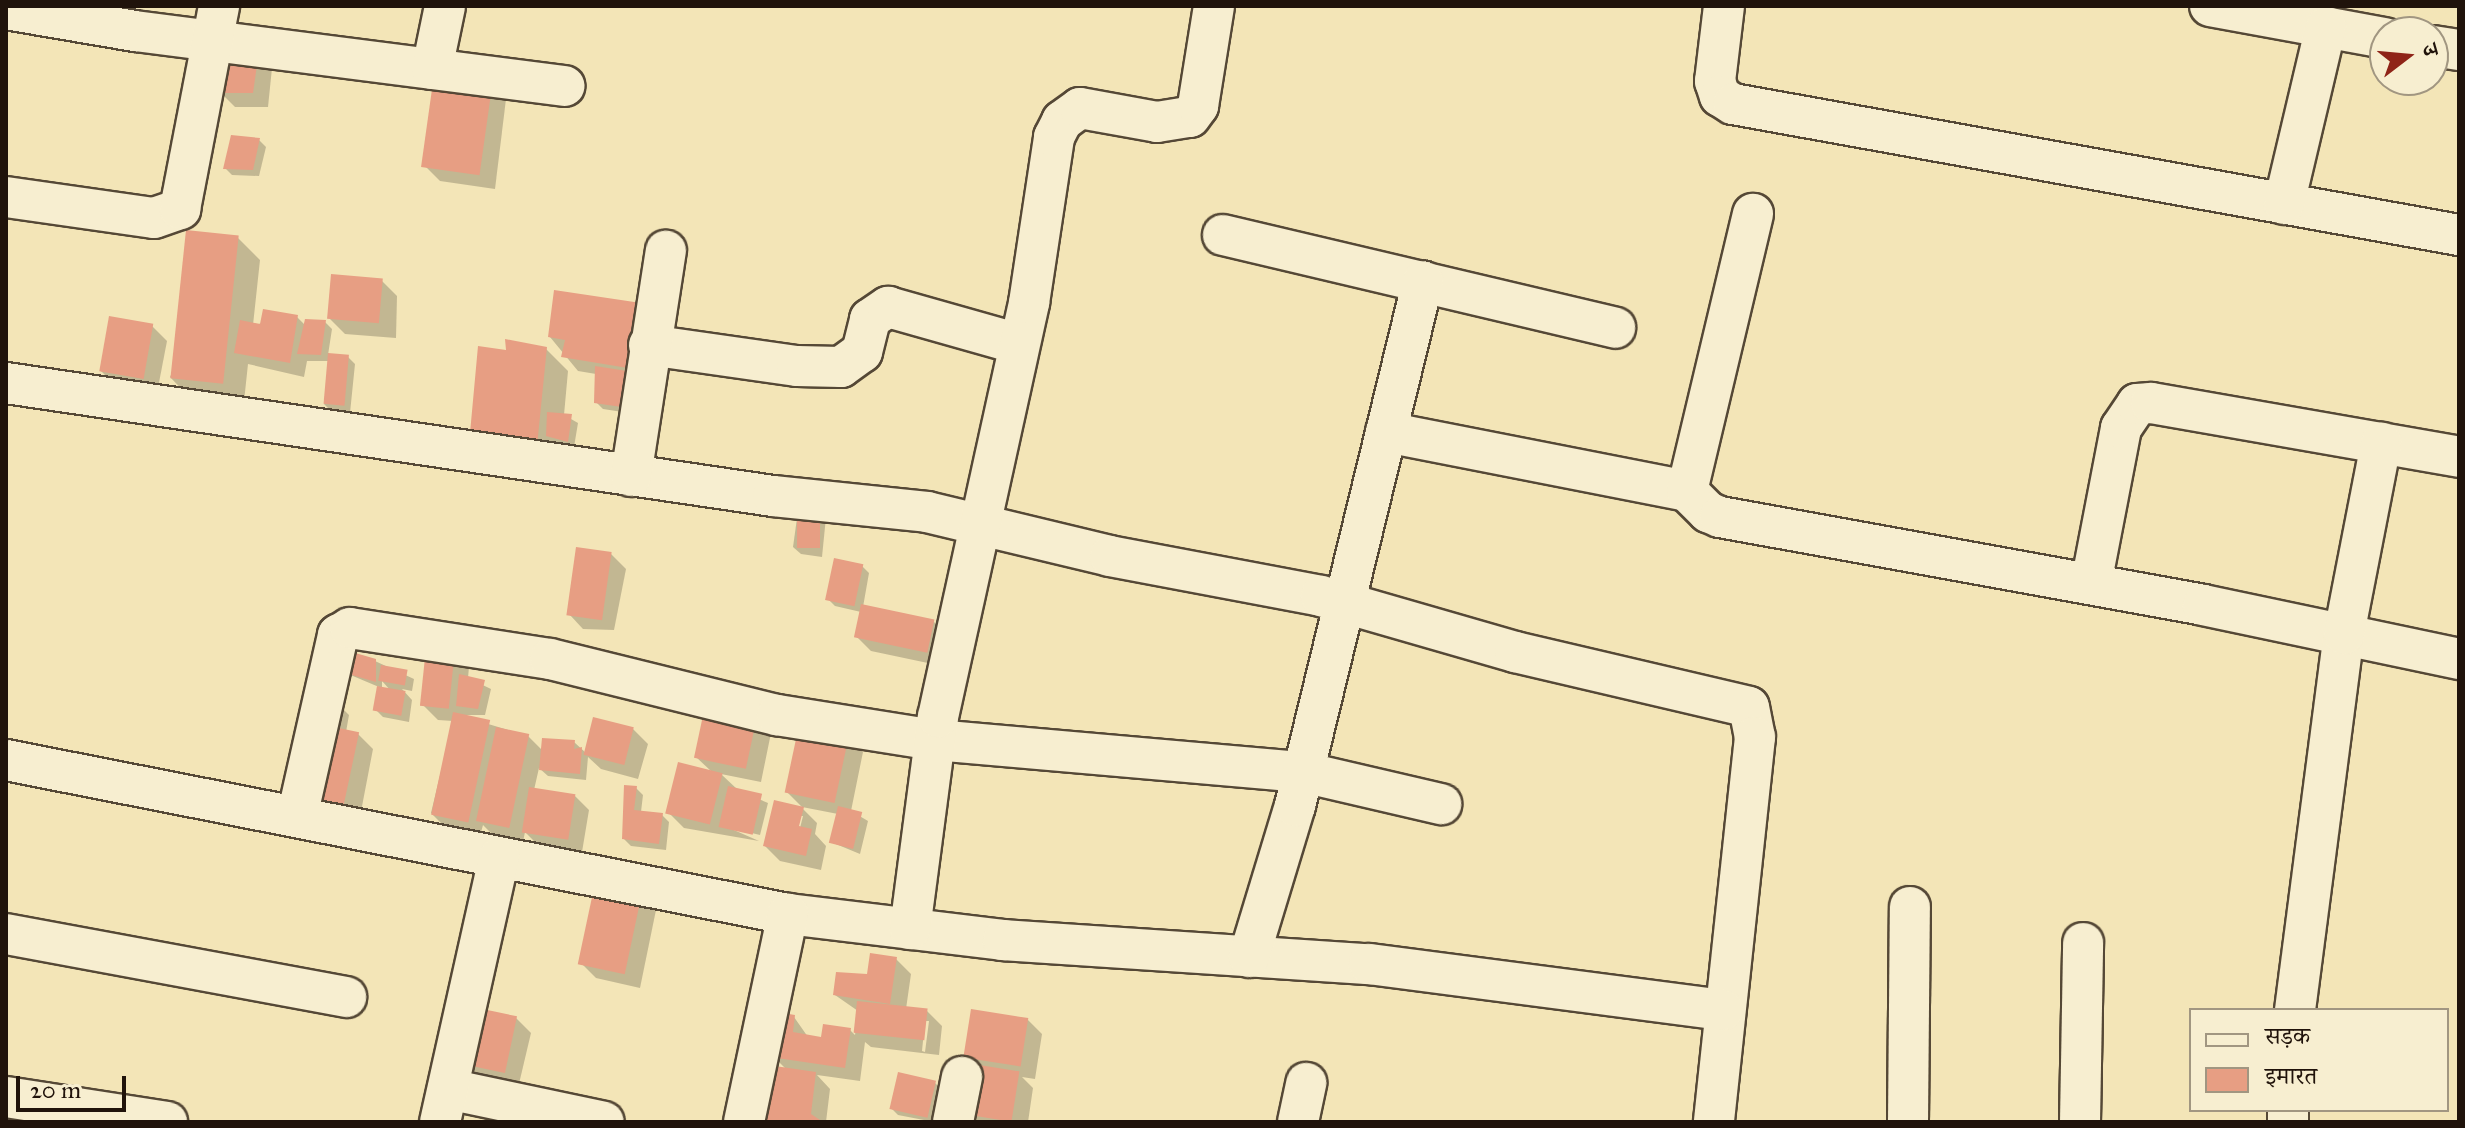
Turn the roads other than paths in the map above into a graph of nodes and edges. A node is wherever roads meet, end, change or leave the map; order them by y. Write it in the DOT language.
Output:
graph roads {
  1 [pos="445,6"];
  2 [pos="1214,6"];
  3 [pos="1724,6"];
  4 [pos="2210,6"];
  5 [pos="6,9"];
  6 [pos="216,24"];
  7 [pos="2326,27"];
  8 [pos="2369,27"];
  9 [pos="432,69"];
  10 [pos="564,86"];
  11 [pos="6,197"];
  12 [pos="2284,204"];
  13 [pos="1753,214"];
  14 [pos="1223,235"];
  15 [pos="2459,235"];
  16 [pos="666,251"];
  17 [pos="1423,281"];
  18 [pos="1615,328"];
  19 [pos="1019,344"];
  20 [pos="649,345"];
  21 [pos="6,383"];
  22 [pos="1386,432"];
  23 [pos="2381,443"];
  24 [pos="2459,457"];
  25 [pos="631,476"];
  26 [pos="1687,491"];
  27 [pos="978,524"];
  28 [pos="2091,584"];
  29 [pos="1347,604"];
  30 [pos="2344,634"];
  31 [pos="2459,659"];
  32 [pos="935,740"];
  33 [pos="6,760"];
  34 [pos="1303,772"];
  35 [pos="1441,804"];
  36 [pos="297,817"];
  37 [pos="499,858"];
  38 [pos="1910,907"];
  39 [pos="788,914"];
  40 [pos="910,929"];
  41 [pos="6,934"];
  42 [pos="2083,943"];
  43 [pos="1249,957"];
  44 [pos="346,997"];
  45 [pos="2295,1008"];
  46 [pos="1723,1010"];
  47 [pos="962,1077"];
  48 [pos="1306,1083"];
  49 [pos="6,1097"];
  50 [pos="444,1106"];
  51 [pos="167,1122"];
  52 [pos="604,1122"];
  53 [pos="744,1122"];
  54 [pos="953,1122"];
  55 [pos="1298,1122"];
  56 [pos="1714,1122"];
  57 [pos="1908,1122"];
  58 [pos="2080,1122"];
  1 -- 9 [label="street"];
  2 -- 19 [label="street"];
  3 -- 12 [label="street"];
  4 -- 7 [label="street"];
  5 -- 6 [label="street"];
  6 -- 9 [label="street"];
  6 -- 11 [label="street"];
  7 -- 8 [label="street"];
  7 -- 12 [label="street"];
  9 -- 10 [label="street"];
  12 -- 15 [label="street"];
  13 -- 26 [label="street"];
  14 -- 17 [label="street"];
  16 -- 20 [label="street"];
  17 -- 18 [label="street"];
  17 -- 22 [label="street"];
  19 -- 20 [label="street"];
  19 -- 27 [label="street"];
  20 -- 25 [label="street"];
  21 -- 25 [label="street"];
  22 -- 26 [label="street"];
  22 -- 29 [label="street"];
  23 -- 24 [label="street"];
  23 -- 28 [label="street"];
  23 -- 30 [label="street"];
  25 -- 27 [label="street"];
  26 -- 28 [label="street"];
  27 -- 29 [label="street"];
  27 -- 32 [label="street"];
  28 -- 30 [label="street"];
  29 -- 34 [label="street"];
  29 -- 46 [label="street"];
  30 -- 31 [label="street"];
  30 -- 45 [label="street"];
  32 -- 34 [label="street"];
  32 -- 36 [label="street"];
  32 -- 40 [label="street"];
  33 -- 36 [label="street"];
  34 -- 35 [label="street"];
  34 -- 43 [label="street"];
  36 -- 37 [label="street"];
  37 -- 39 [label="street"];
  37 -- 50 [label="street"];
  38 -- 57 [label="street"];
  39 -- 40 [label="street"];
  39 -- 53 [label="street"];
  40 -- 43 [label="street"];
  41 -- 44 [label="street"];
  42 -- 58 [label="street"];
  43 -- 46 [label="street"];
  46 -- 56 [label="street"];
  47 -- 54 [label="street"];
  48 -- 55 [label="street"];
  49 -- 51 [label="street"];
  50 -- 52 [label="street"];
}
